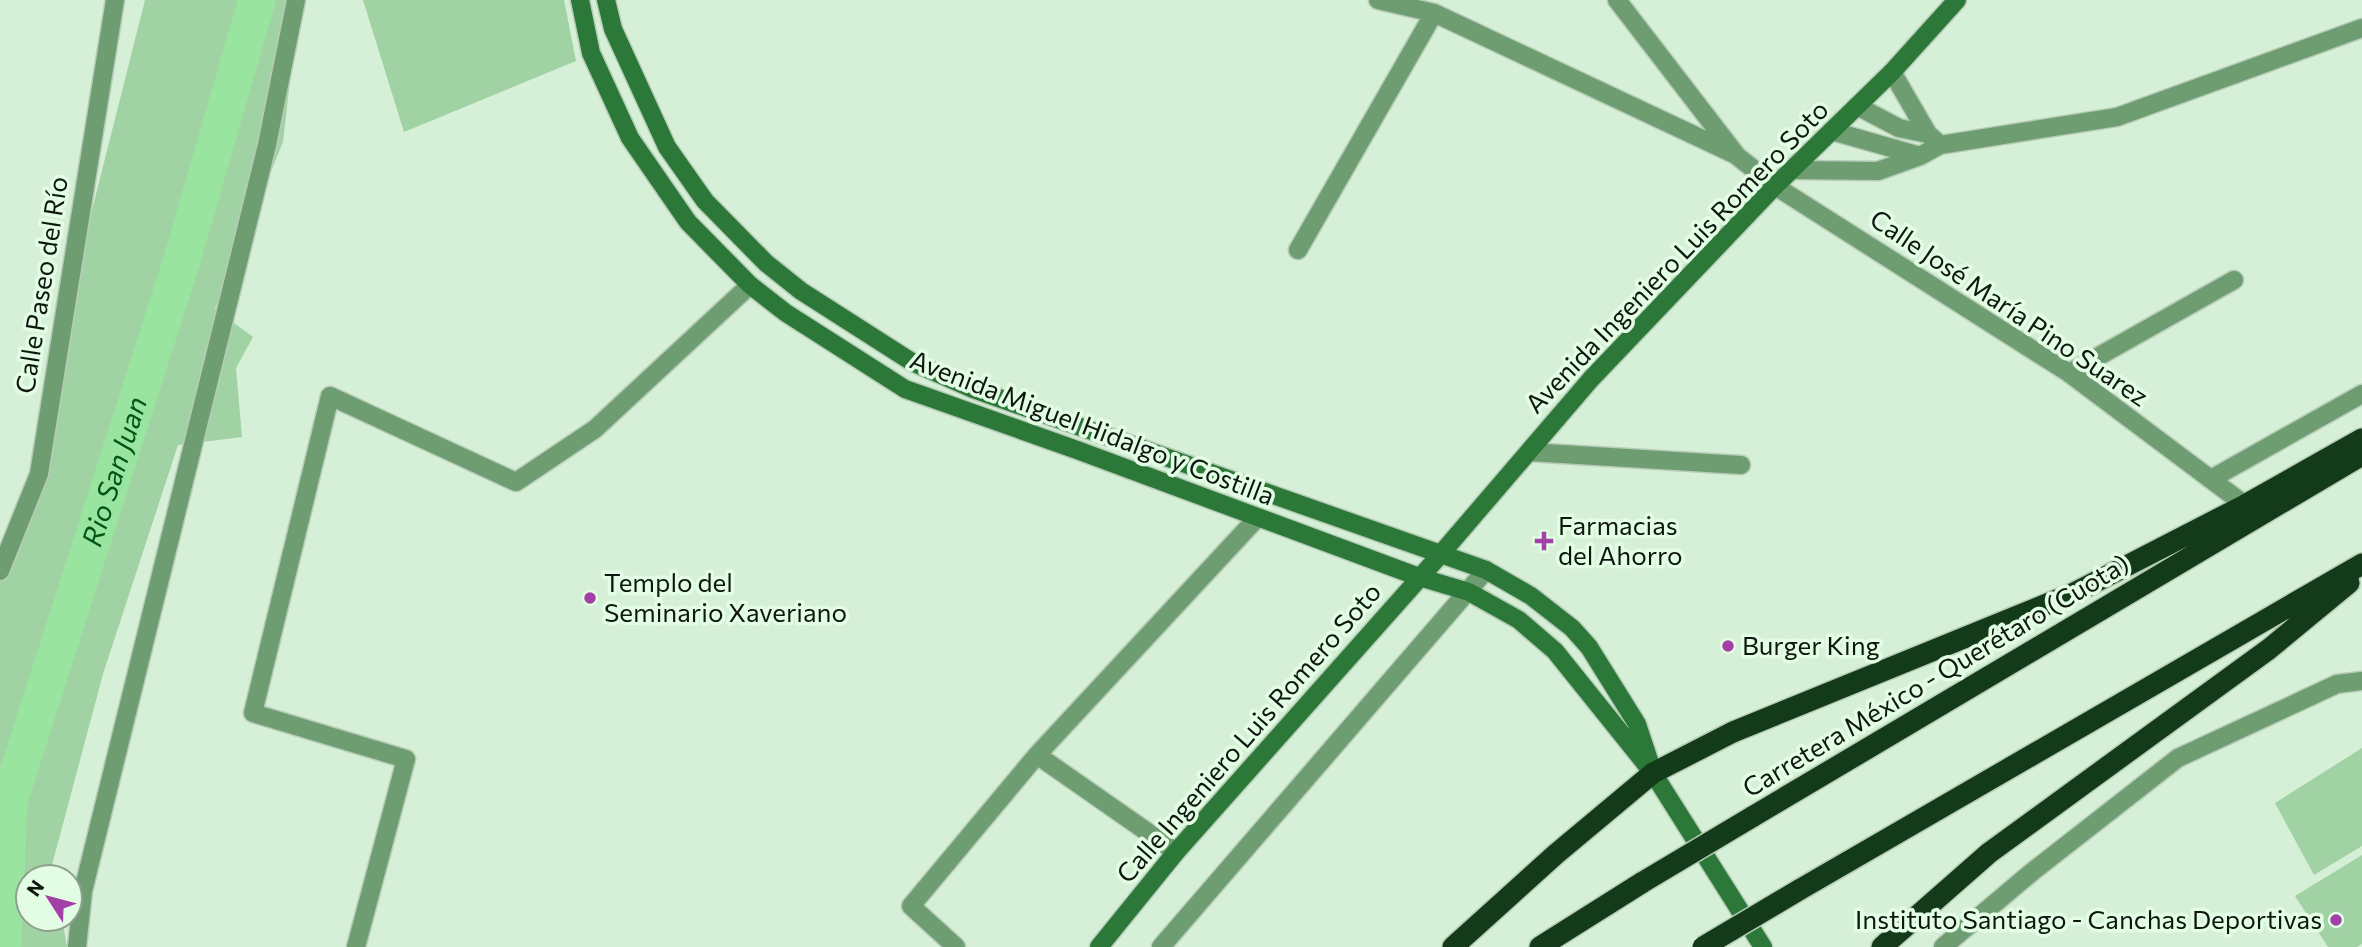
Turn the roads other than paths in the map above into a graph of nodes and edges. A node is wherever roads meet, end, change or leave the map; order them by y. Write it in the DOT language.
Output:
graph roads {
  1 [pos="115,0"];
  2 [pos="296,0"];
  3 [pos="580,0"];
  4 [pos="607,0"];
  5 [pos="1378,0"];
  6 [pos="1616,0"];
  7 [pos="1957,0"];
  8 [pos="1434,13"];
  9 [pos="2362,28"];
  10 [pos="1892,72"];
  11 [pos="1857,106"];
  12 [pos="1832,131"];
  13 [pos="1934,140"];
  14 [pos="1737,156"];
  15 [pos="1920,156"];
  16 [pos="1792,170"];
  17 [pos="1775,186"];
  18 [pos="1298,250"];
  19 [pos="2234,281"];
  20 [pos="750,285"];
  21 [pos="2069,373"];
  22 [pos="2362,394"];
  23 [pos="2362,439"];
  24 [pos="1529,453"];
  25 [pos="2362,455"];
  26 [pos="1741,465"];
  27 [pos="2211,478"];
  28 [pos="2245,505"];
  29 [pos="1257,518"];
  30 [pos="1440,555"];
  31 [pos="2362,564"];
  32 [pos="1486,570"];
  33 [pos="0,571"];
  34 [pos="2362,573"];
  35 [pos="1419,577"];
  36 [pos="1469,592"];
  37 [pos="2362,681"];
  38 [pos="1037,755"];
  39 [pos="1653,773"];
  40 [pos="1176,852"];
  41 [pos="77,947"];
  42 [pos="356,947"];
  43 [pos="956,947"];
  44 [pos="1099,947"];
  45 [pos="1161,947"];
  46 [pos="1453,947"];
  47 [pos="1540,947"];
  48 [pos="1703,947"];
  49 [pos="1763,947"];
  50 [pos="1882,947"];
  51 [pos="1943,947"];
  1 -- 33 [label="street, Calle Paseo del Río"];
  2 -- 41 [label="street"];
  3 -- 20 [label="street, Avenida Miguel Hidalgo y Costilla"];
  4 -- 30 [label="street, Avenida Miguel Hidalgo y Costilla"];
  5 -- 8 [label="street"];
  6 -- 14 [label="street"];
  7 -- 10 [label="street, Avenida Ingeniero Luis Romero Soto"];
  8 -- 14 [label="street"];
  8 -- 18 [label="street"];
  9 -- 13 [label="street"];
  10 -- 11 [label="street, Avenida Ingeniero Luis Romero Soto"];
  10 -- 13 [label="street"];
  11 -- 12 [label="street, Avenida Ingeniero Luis Romero Soto"];
  11 -- 13 [label="street"];
  12 -- 15 [label="street"];
  12 -- 16 [label="street, Avenida Ingeniero Luis Romero Soto"];
  13 -- 15 [label="street"];
  14 -- 17 [label="street, Calle José María Pino Suarez"];
  15 -- 16 [label="street"];
  16 -- 17 [label="street, Avenida Ingeniero Luis Romero Soto"];
  17 -- 21 [label="street, Calle José María Pino Suarez"];
  17 -- 24 [label="street, Avenida Ingeniero Luis Romero Soto"];
  19 -- 21 [label="street"];
  20 -- 29 [label="street, Avenida Miguel Hidalgo y Costilla"];
  20 -- 42 [label="street"];
  21 -- 27 [label="street, Calle José María Pino Suarez"];
  22 -- 27 [label="street"];
  23 -- 28 [label="highway"];
  24 -- 26 [label="street"];
  24 -- 30 [label="street, Avenida Ingeniero Luis Romero Soto"];
  25 -- 47 [label="highway, Carretera México - Querétaro (Cuota), bridge"];
  27 -- 28 [label="street, Calle José María Pino Suarez"];
  28 -- 39 [label="highway"];
  29 -- 35 [label="street, Avenida Miguel Hidalgo y Costilla"];
  29 -- 38 [label="street"];
  30 -- 32 [label="street, Avenida Miguel Hidalgo y Costilla"];
  30 -- 35 [label="street, Calle Ingeniero Luis Romero Soto"];
  31 -- 48 [label="highway, bridge"];
  32 -- 36 [label="street"];
  32 -- 39 [label="street, Avenida Miguel Hidalgo y Costilla"];
  34 -- 50 [label="highway"];
  35 -- 36 [label="street, Avenida Miguel Hidalgo y Costilla"];
  35 -- 40 [label="street, Calle Ingeniero Luis Romero Soto"];
  36 -- 39 [label="street, Avenida Miguel Hidalgo y Costilla"];
  36 -- 45 [label="street"];
  37 -- 51 [label="street"];
  38 -- 40 [label="street"];
  38 -- 43 [label="street"];
  39 -- 46 [label="highway"];
  39 -- 49 [label="street, Avenida Miguel Hidalgo y Costilla"];
  40 -- 44 [label="street, Calle Ingeniero Luis Romero Soto"];
}
